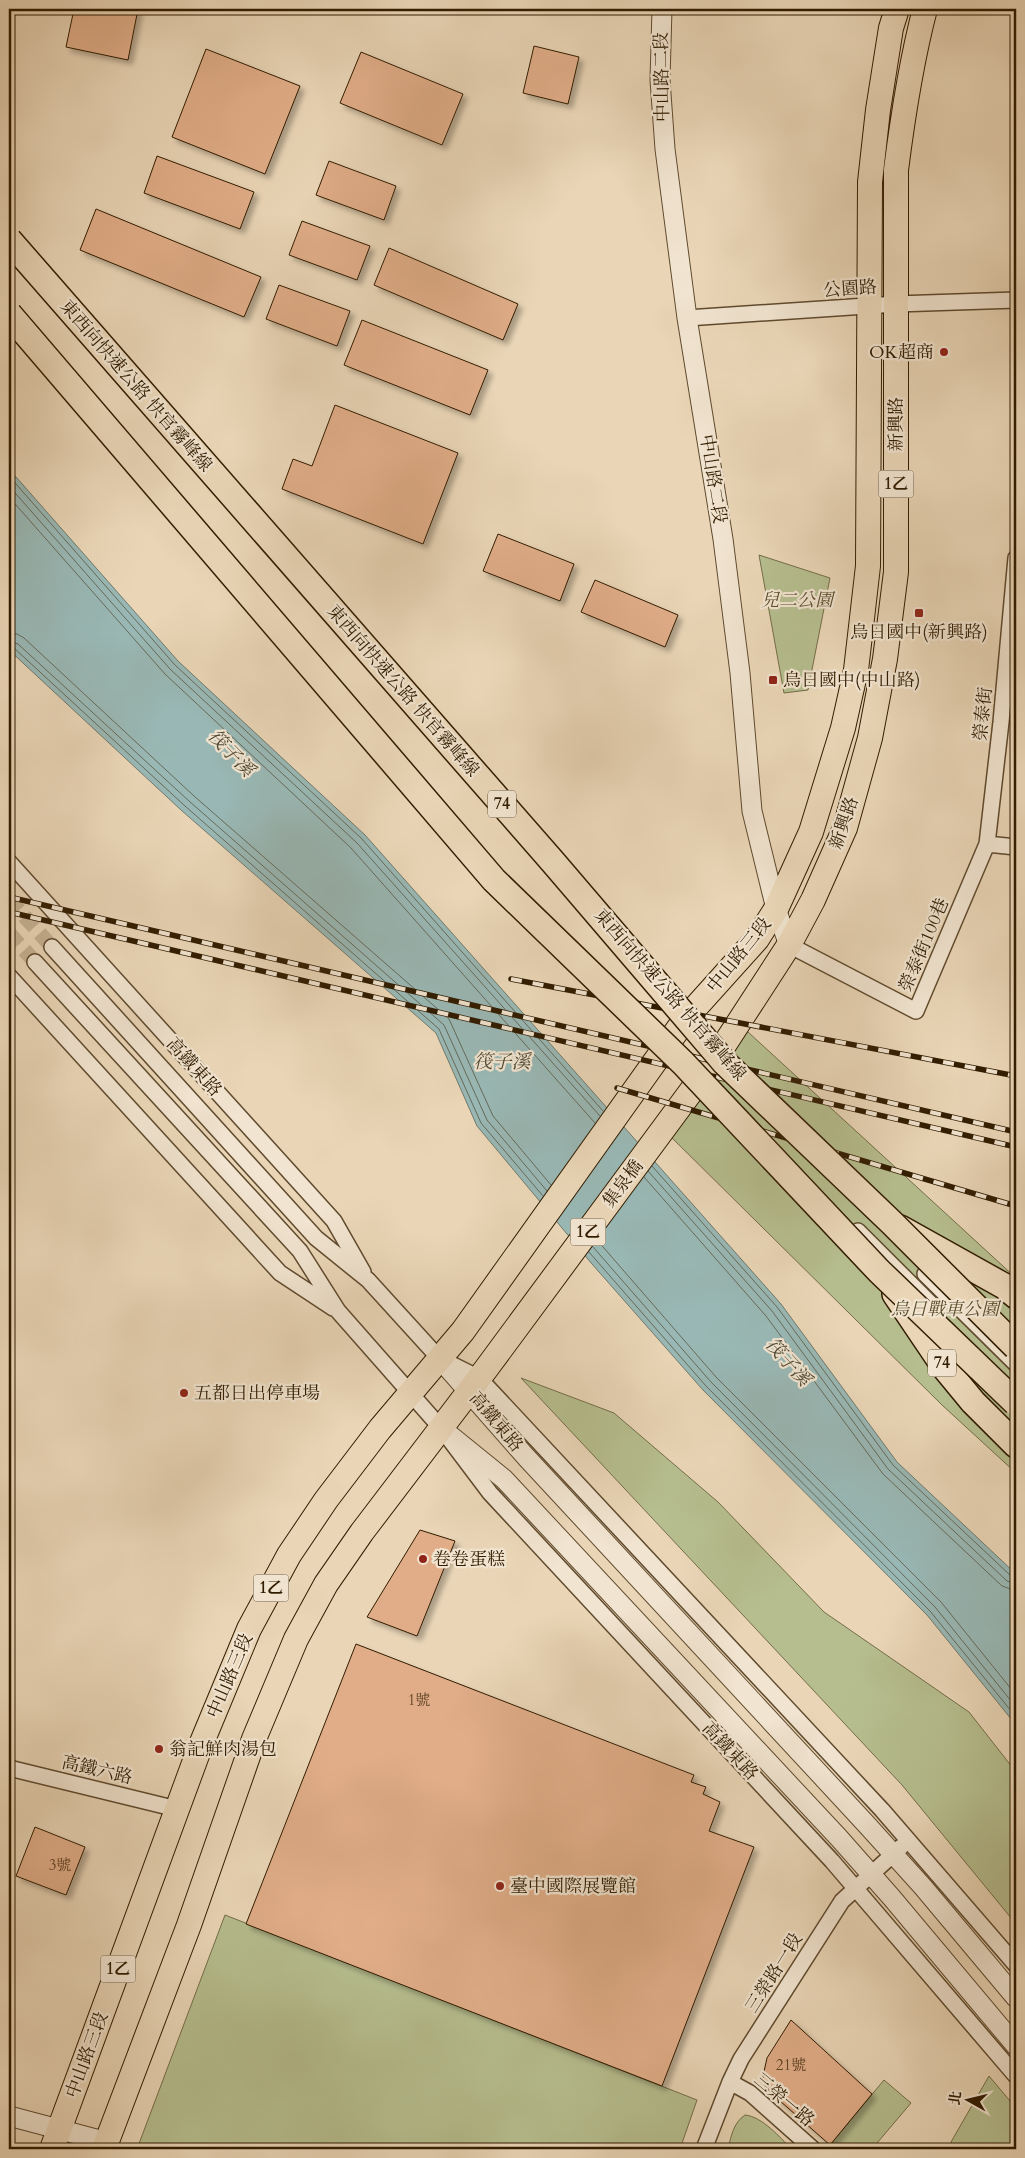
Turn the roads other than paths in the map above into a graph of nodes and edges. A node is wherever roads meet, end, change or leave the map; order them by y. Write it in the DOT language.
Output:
graph roads {
  1 [pos="662,9"];
  2 [pos="897,9"];
  3 [pos="925,9"];
  4 [pos="9,240"];
  5 [pos="1016,300"];
  6 [pos="896,304"];
  7 [pos="870,307"];
  8 [pos="9,314"];
  9 [pos="688,318"];
  10 [pos="1016,558"];
  11 [pos="987,844"];
  12 [pos="1016,847"];
  13 [pos="9,862"];
  14 [pos="776,910"];
  15 [pos="789,945"];
  16 [pos="52,947"];
  17 [pos="35,962"];
  18 [pos="9,976"];
  19 [pos="709,1068"];
  20 [pos="686,1099"];
  21 [pos="892,1223"];
  22 [pos="880,1272"];
  23 [pos="368,1280"];
  24 [pos="1016,1296"];
  25 [pos="338,1311"];
  26 [pos="1016,1347"];
  27 [pos="439,1358"];
  28 [pos="1016,1364"];
  29 [pos="479,1378"];
  30 [pos="1016,1388"];
  31 [pos="409,1392"];
  32 [pos="1016,1403"];
  33 [pos="441,1428"];
  34 [pos="1016,1445"];
  35 [pos="9,1768"];
  36 [pos="177,1809"];
  37 [pos="910,1840"];
  38 [pos="893,1854"];
  39 [pos="871,1874"];
  40 [pos="856,1888"];
  41 [pos="1016,1965"];
  42 [pos="1016,1998"];
  43 [pos="1016,2046"];
  44 [pos="1016,2076"];
  45 [pos="730,2082"];
  46 [pos="9,2116"];
  47 [pos="56,2140"];
  48 [pos="106,2146"];
  49 [pos="704,2149"];
  50 [pos="813,2149"];
  1 -- 9 [label="street, 中山路二段"];
  2 -- 7 [label="main road, 新興路 / 1乙"];
  3 -- 6 [label="main road, 新興路 / 1乙"];
  4 -- 21 [label="highway, 東西向快速公路 快官霧峰線 / 74, bridge"];
  5 -- 6 [label="street, 公園路"];
  6 -- 7 [label="street, 公園路"];
  6 -- 15 [label="main road, 新興路 / 1乙"];
  7 -- 9 [label="street, 公園路"];
  7 -- 14 [label="main road, 新興路 / 1乙"];
  8 -- 22 [label="highway, 東西向快速公路 快官霧峰線 / 74, bridge"];
  9 -- 14 [label="street, 中山路二段"];
  10 -- 11 [label="street, 榮泰街"];
  11 -- 12 [label="street"];
  11 -- 15 [label="street, 榮泰街100巷"];
  13 -- 23 [label="street, 高鐵東路"];
  14 -- 15 [label="street, 中山路二段"];
  14 -- 27 [label="main road, 中山路三段 / 1乙"];
  15 -- 19 [label="main road, 中山路三段 / 1乙"];
  16 -- 23 [label="street, 高鐵東路"];
  17 -- 25 [label="street, 高鐵東路"];
  18 -- 25 [label="street, 高鐵東路"];
  19 -- 20 [label="main road, 中山路三段 / 1乙"];
  19 -- 28 [label="street"];
  19 -- 30 [label="street"];
  20 -- 29 [label="main road, 集泉橋 / 1乙"];
  21 -- 24 [label="highway, 74, bridge"];
  21 -- 26 [label="highway, 東西向快速公路 快官霧峰線 / 74, bridge"];
  22 -- 32 [label="highway, 東西向快速公路 快官霧峰線 / 74, bridge"];
  22 -- 34 [label="highway, 74, bridge"];
  23 -- 27 [label="street, 高鐵東路"];
  25 -- 31 [label="street, 高鐵東路"];
  27 -- 29 [label="street, 高鐵東路"];
  27 -- 31 [label="main road, 中山路三段 / 1乙"];
  29 -- 33 [label="main road, 1乙"];
  29 -- 37 [label="street, 高鐵東路"];
  29 -- 38 [label="street, 高鐵東路"];
  31 -- 33 [label="street, 高鐵東路"];
  31 -- 36 [label="main road, 中山路三段 / 1乙"];
  33 -- 39 [label="street, 高鐵東路"];
  33 -- 40 [label="street, 高鐵東路"];
  33 -- 48 [label="main road, 1乙"];
  35 -- 36 [label="street, 高鐵六路"];
  36 -- 47 [label="main road, 中山路三段 / 1乙"];
  37 -- 38 [label="street, 三榮路一段"];
  37 -- 41 [label="street, 高鐵東路"];
  38 -- 39 [label="street, 三榮路一段"];
  38 -- 42 [label="street, 高鐵東路"];
  39 -- 40 [label="street, 三榮路一段"];
  39 -- 43 [label="street, 高鐵東路"];
  40 -- 44 [label="street, 高鐵東路"];
  40 -- 45 [label="street, 三榮路一段"];
  45 -- 49 [label="street, 三榮路一段"];
  45 -- 50 [label="street, 三榮一路"];
  46 -- 47 [label="street"];
  47 -- 48 [label="street"];
}
